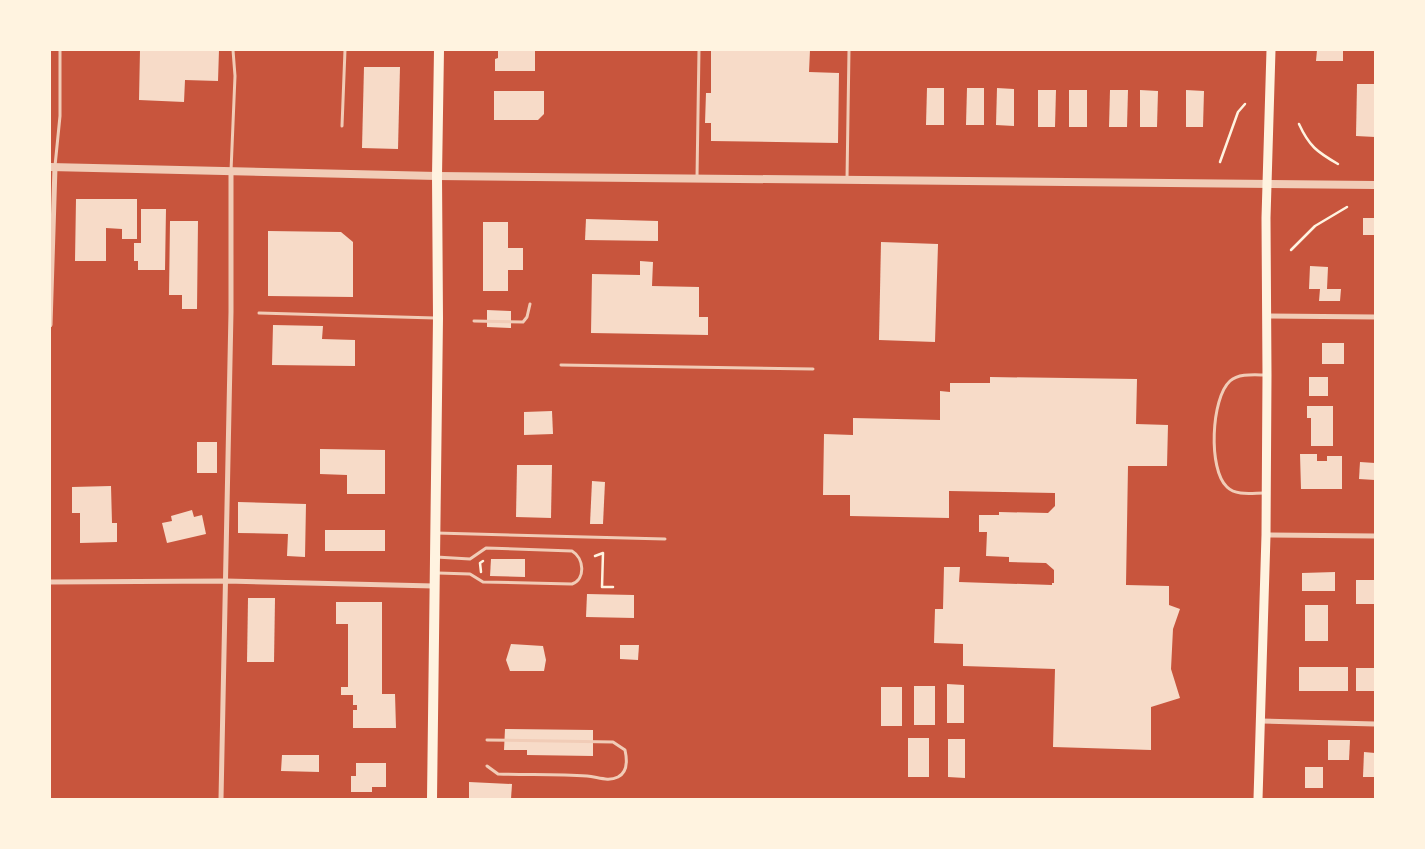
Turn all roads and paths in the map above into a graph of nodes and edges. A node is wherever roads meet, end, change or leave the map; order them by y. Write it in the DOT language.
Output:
graph roads {
  1 [pos="60,50"];
  2 [pos="233,50"];
  3 [pos="345,50"];
  4 [pos="440,50"];
  5 [pos="699,50"];
  6 [pos="849,50"];
  7 [pos="1271,50"];
  8 [pos="1245,104"];
  9 [pos="1299,124"];
  10 [pos="342,126"];
  11 [pos="1220,162"];
  12 [pos="1338,164"];
  13 [pos="52,167"];
  14 [pos="231,171"];
  15 [pos="437,176"];
  16 [pos="697,178"];
  17 [pos="847,180"];
  18 [pos="1267,184"];
  19 [pos="1375,186"];
  20 [pos="1347,207"];
  21 [pos="51,240"];
  22 [pos="1291,250"];
  23 [pos="530,304"];
  24 [pos="259,313"];
  25 [pos="1267,316"];
  26 [pos="1375,317"];
  27 [pos="438,318"];
  28 [pos="474,321"];
  29 [pos="50,325"];
  30 [pos="560,364"];
  31 [pos="813,369"];
  32 [pos="1267,375"];
  33 [pos="1266,494"];
  34 [pos="435,533"];
  35 [pos="1266,535"];
  36 [pos="1375,536"];
  37 [pos="665,539"];
  38 [pos="595,556"];
  39 [pos="435,558"];
  40 [pos="484,560"];
  41 [pos="435,573"];
  42 [pos="481,574"];
  43 [pos="226,581"];
  44 [pos="50,582"];
  45 [pos="434,586"];
  46 [pos="613,587"];
  47 [pos="1261,721"];
  48 [pos="1375,724"];
  49 [pos="487,740"];
  50 [pos="487,766"];
  51 [pos="221,799"];
  52 [pos="432,799"];
  53 [pos="1258,799"];
  1 -- 13 [label="lane"];
  2 -- 14 [label="lane"];
  3 -- 10 [label="lane"];
  4 -- 15 [label="main road"];
  5 -- 16 [label="lane"];
  6 -- 17 [label="lane"];
  7 -- 18 [label="main road"];
  8 -- 11 [label="path"];
  9 -- 12 [label="path"];
  13 -- 14 [label="street"];
  13 -- 21 [label="street"];
  14 -- 15 [label="street"];
  14 -- 43 [label="street"];
  15 -- 16 [label="street"];
  15 -- 27 [label="main road"];
  16 -- 17 [label="street"];
  17 -- 18 [label="street"];
  18 -- 19 [label="street"];
  18 -- 25 [label="main road"];
  20 -- 22 [label="path"];
  21 -- 29 [label="street"];
  23 -- 28 [label="lane"];
  24 -- 27 [label="lane"];
  25 -- 26 [label="street"];
  25 -- 32 [label="main road"];
  27 -- 34 [label="main road"];
  30 -- 31 [label="lane"];
  32 -- 33 [label="main road"];
  32 -- 33 [label="lane"];
  33 -- 35 [label="main road"];
  34 -- 37 [label="lane"];
  34 -- 39 [label="main road"];
  35 -- 36 [label="street"];
  35 -- 47 [label="main road"];
  38 -- 46 [label="path"];
  39 -- 41 [label="main road"];
  39 -- 41 [label="lane"];
  40 -- 42 [label="path"];
  41 -- 45 [label="main road"];
  43 -- 44 [label="street"];
  43 -- 45 [label="street"];
  43 -- 51 [label="street"];
  45 -- 52 [label="main road"];
  47 -- 48 [label="street"];
  47 -- 53 [label="main road"];
  49 -- 50 [label="lane"];
}
